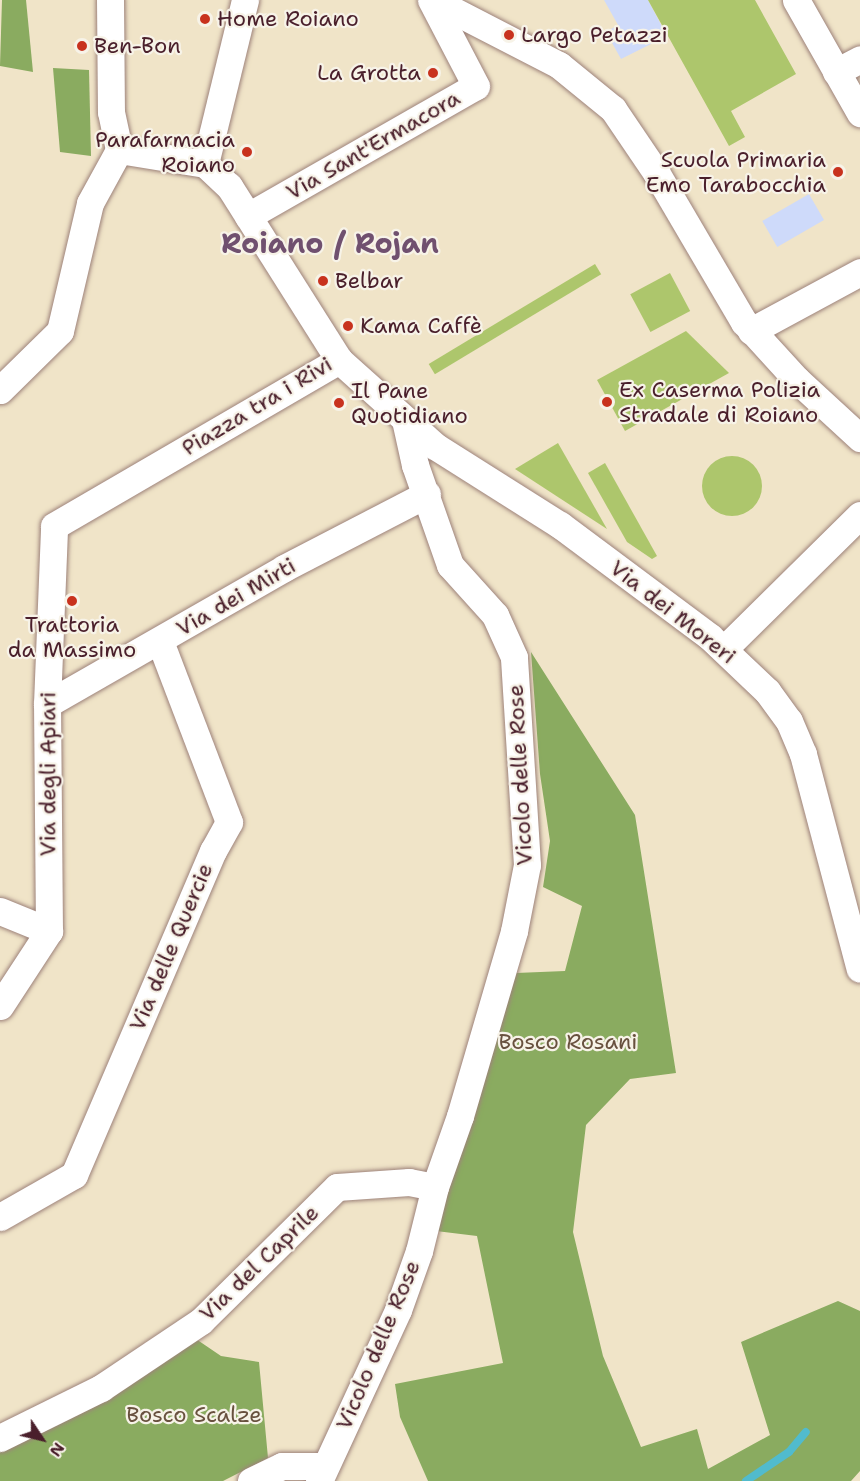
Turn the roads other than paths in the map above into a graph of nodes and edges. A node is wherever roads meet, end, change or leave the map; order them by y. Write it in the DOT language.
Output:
graph roads {
  1 [pos="110,0"];
  2 [pos="245,0"];
  3 [pos="432,0"];
  4 [pos="796,0"];
  5 [pos="860,59"];
  6 [pos="837,72"];
  7 [pos="860,113"];
  8 [pos="119,150"];
  9 [pos="205,164"];
  10 [pos="248,216"];
  11 [pos="860,272"];
  12 [pos="751,331"];
  13 [pos="339,360"];
  14 [pos="0,390"];
  15 [pos="405,420"];
  16 [pos="859,435"];
  17 [pos="427,494"];
  18 [pos="860,515"];
  19 [pos="54,526"];
  20 [pos="160,641"];
  21 [pos="723,649"];
  22 [pos="47,704"];
  23 [pos="0,911"];
  24 [pos="49,931"];
  25 [pos="860,969"];
  26 [pos="0,1006"];
  27 [pos="435,1186"];
  28 [pos="0,1217"];
  29 [pos="0,1438"];
  30 [pos="321,1474"];
  31 [pos="251,1481"];
  1 -- 8 [label="street"];
  2 -- 9 [label="street"];
  3 -- 10 [label="street, Via Sant'Ermacora"];
  3 -- 12 [label="street"];
  4 -- 6 [label="street"];
  5 -- 6 [label="street"];
  6 -- 7 [label="street"];
  8 -- 9 [label="street"];
  8 -- 14 [label="street"];
  9 -- 10 [label="street, Piazza tra i Rivi"];
  10 -- 13 [label="street, Piazza tra i Rivi"];
  11 -- 12 [label="street"];
  12 -- 16 [label="street"];
  13 -- 15 [label="street, Via dei Moreri"];
  13 -- 19 [label="street, Piazza tra i Rivi"];
  15 -- 17 [label="street, Vicolo delle Rose"];
  15 -- 21 [label="street, Via dei Moreri"];
  17 -- 20 [label="street, Via dei Mirti"];
  17 -- 27 [label="street, Vicolo delle Rose"];
  18 -- 21 [label="street"];
  19 -- 22 [label="street, Via degli Apiari"];
  20 -- 22 [label="street, Via dei Mirti"];
  20 -- 28 [label="street, Via delle Quercie"];
  21 -- 25 [label="street, Via dei Moreri"];
  22 -- 24 [label="street, Via degli Apiari"];
  23 -- 24 [label="street"];
  24 -- 26 [label="street"];
  27 -- 29 [label="street, Via del Caprile"];
  27 -- 30 [label="street, Vicolo delle Rose"];
  30 -- 31 [label="street"];
}
